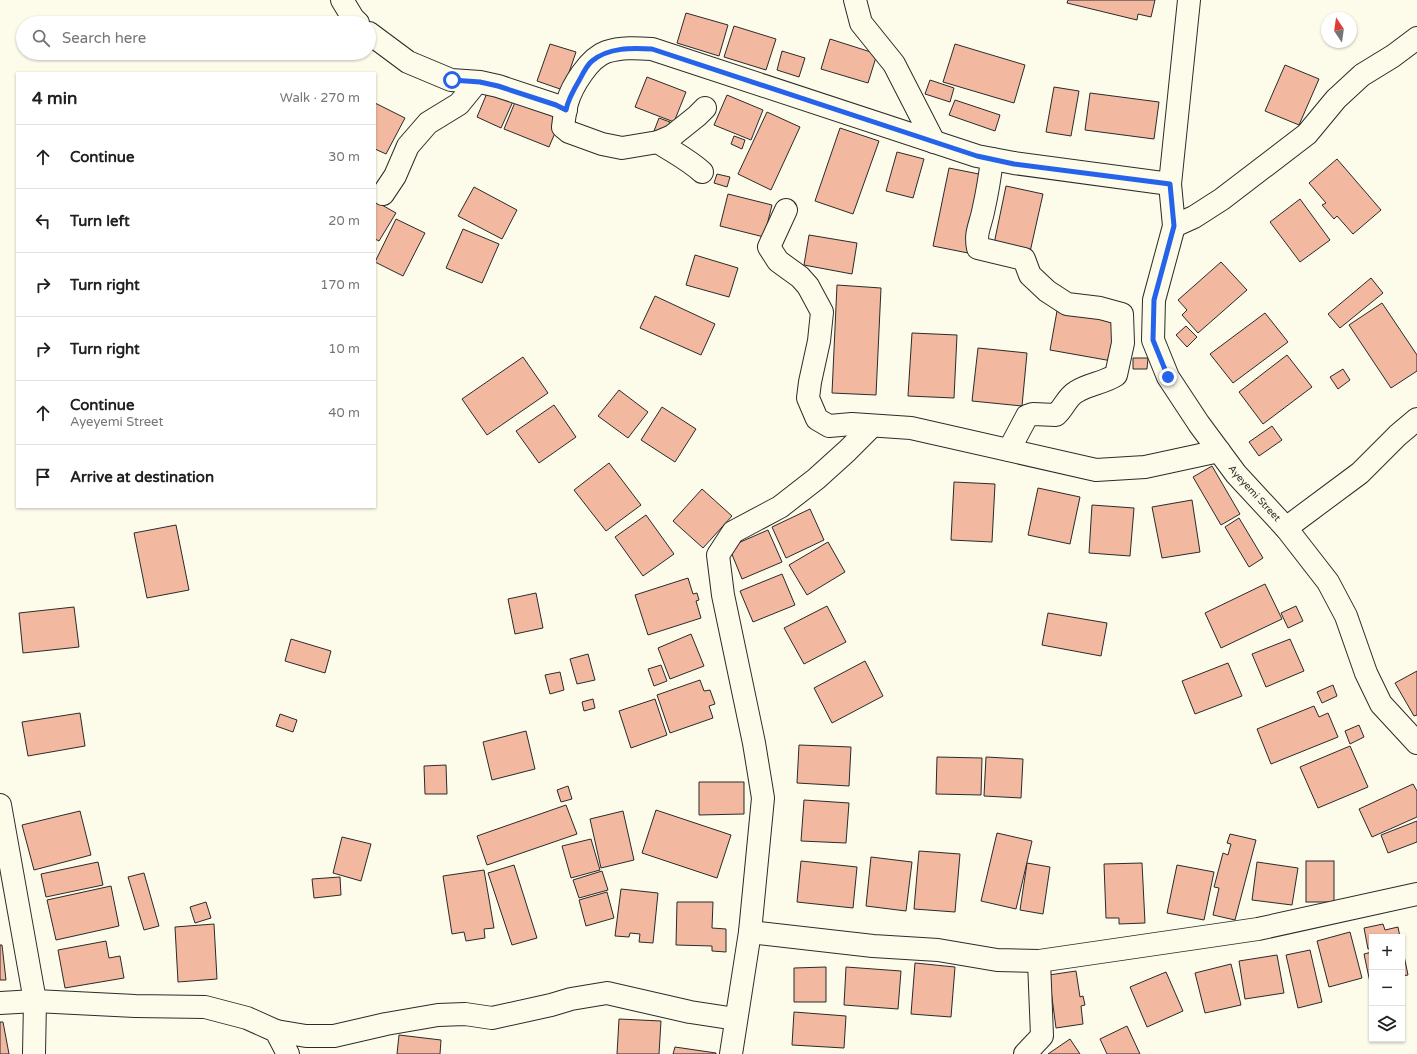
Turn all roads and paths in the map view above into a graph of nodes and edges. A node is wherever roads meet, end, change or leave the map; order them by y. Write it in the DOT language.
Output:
graph roads {
  1 [pos="342,0"];
  2 [pos="855,0"];
  3 [pos="1189,0"];
  4 [pos="352,16"];
  5 [pos="376,38"];
  6 [pos="1417,38"];
  7 [pos="477,82"];
  8 [pos="705,108"];
  9 [pos="566,110"];
  10 [pos="658,142"];
  11 [pos="934,142"];
  12 [pos="992,159"];
  13 [pos="702,172"];
  14 [pos="1170,184"];
  15 [pos="383,194"];
  16 [pos="786,210"];
  17 [pos="1174,226"];
  18 [pos="1417,419"];
  19 [pos="872,426"];
  20 [pos="1009,450"];
  21 [pos="1219,451"];
  22 [pos="1286,528"];
  23 [pos="1415,736"];
  24 [pos="0,805"];
  25 [pos="1417,894"];
  26 [pos="750,932"];
  27 [pos="1039,961"];
  28 [pos="35,1001"];
  29 [pos="0,1003"];
  30 [pos="736,1019"];
  31 [pos="276,1031"];
  32 [pos="34,1054"];
  33 [pos="288,1054"];
  34 [pos="731,1054"];
  35 [pos="1025,1054"];
  1 -- 4 [label="street"];
  2 -- 11 [label="street"];
  3 -- 14 [label="street"];
  5 -- 7 [label="street"];
  6 -- 17 [label="street"];
  7 -- 9 [label="street"];
  7 -- 15 [label="street"];
  8 -- 10 [label="street"];
  9 -- 10 [label="street"];
  9 -- 11 [label="street"];
  10 -- 13 [label="street"];
  11 -- 12 [label="street"];
  12 -- 14 [label="street"];
  12 -- 20 [label="street"];
  14 -- 17 [label="street"];
  16 -- 19 [label="street"];
  17 -- 21 [label="street, Ayeyemi Street"];
  18 -- 22 [label="street"];
  19 -- 20 [label="street"];
  19 -- 26 [label="street"];
  20 -- 21 [label="street"];
  21 -- 22 [label="street, Ayeyemi Street"];
  22 -- 23 [label="street, Ayeyemi Street"];
  24 -- 28 [label="street"];
  25 -- 27 [label="street"];
  26 -- 27 [label="street"];
  26 -- 30 [label="street"];
  27 -- 35 [label="street"];
  28 -- 29 [label="street"];
  28 -- 31 [label="street"];
  28 -- 32 [label="street"];
  30 -- 31 [label="street"];
  30 -- 34 [label="street"];
  31 -- 33 [label="street"];
}
